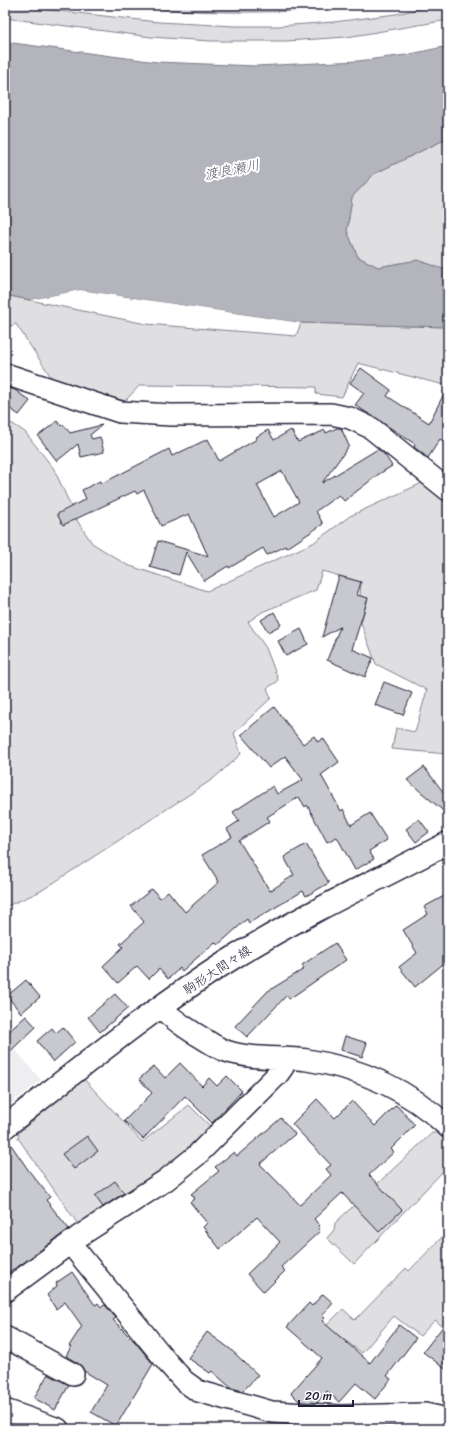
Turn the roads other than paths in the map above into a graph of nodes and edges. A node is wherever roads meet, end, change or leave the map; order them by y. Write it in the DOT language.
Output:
graph roads {
  1 [pos="5,374"];
  2 [pos="448,490"];
  3 [pos="448,844"];
  4 [pos="161,1007"];
  5 [pos="286,1058"];
  6 [pos="5,1127"];
  7 [pos="448,1127"];
  8 [pos="70,1243"];
  9 [pos="5,1291"];
  10 [pos="5,1337"];
  11 [pos="73,1374"];
  12 [pos="5,1410"];
  13 [pos="448,1419"];
  14 [pos="58,1429"];
  1 -- 2 [label="street"];
  3 -- 4 [label="main road, 駒形大間々線"];
  4 -- 5 [label="street"];
  4 -- 6 [label="main road, 駒形大間々線"];
  5 -- 7 [label="street"];
  5 -- 8 [label="street"];
  8 -- 9 [label="street"];
  8 -- 13 [label="street"];
  10 -- 11 [label="street"];
  12 -- 14 [label="street"];
}
